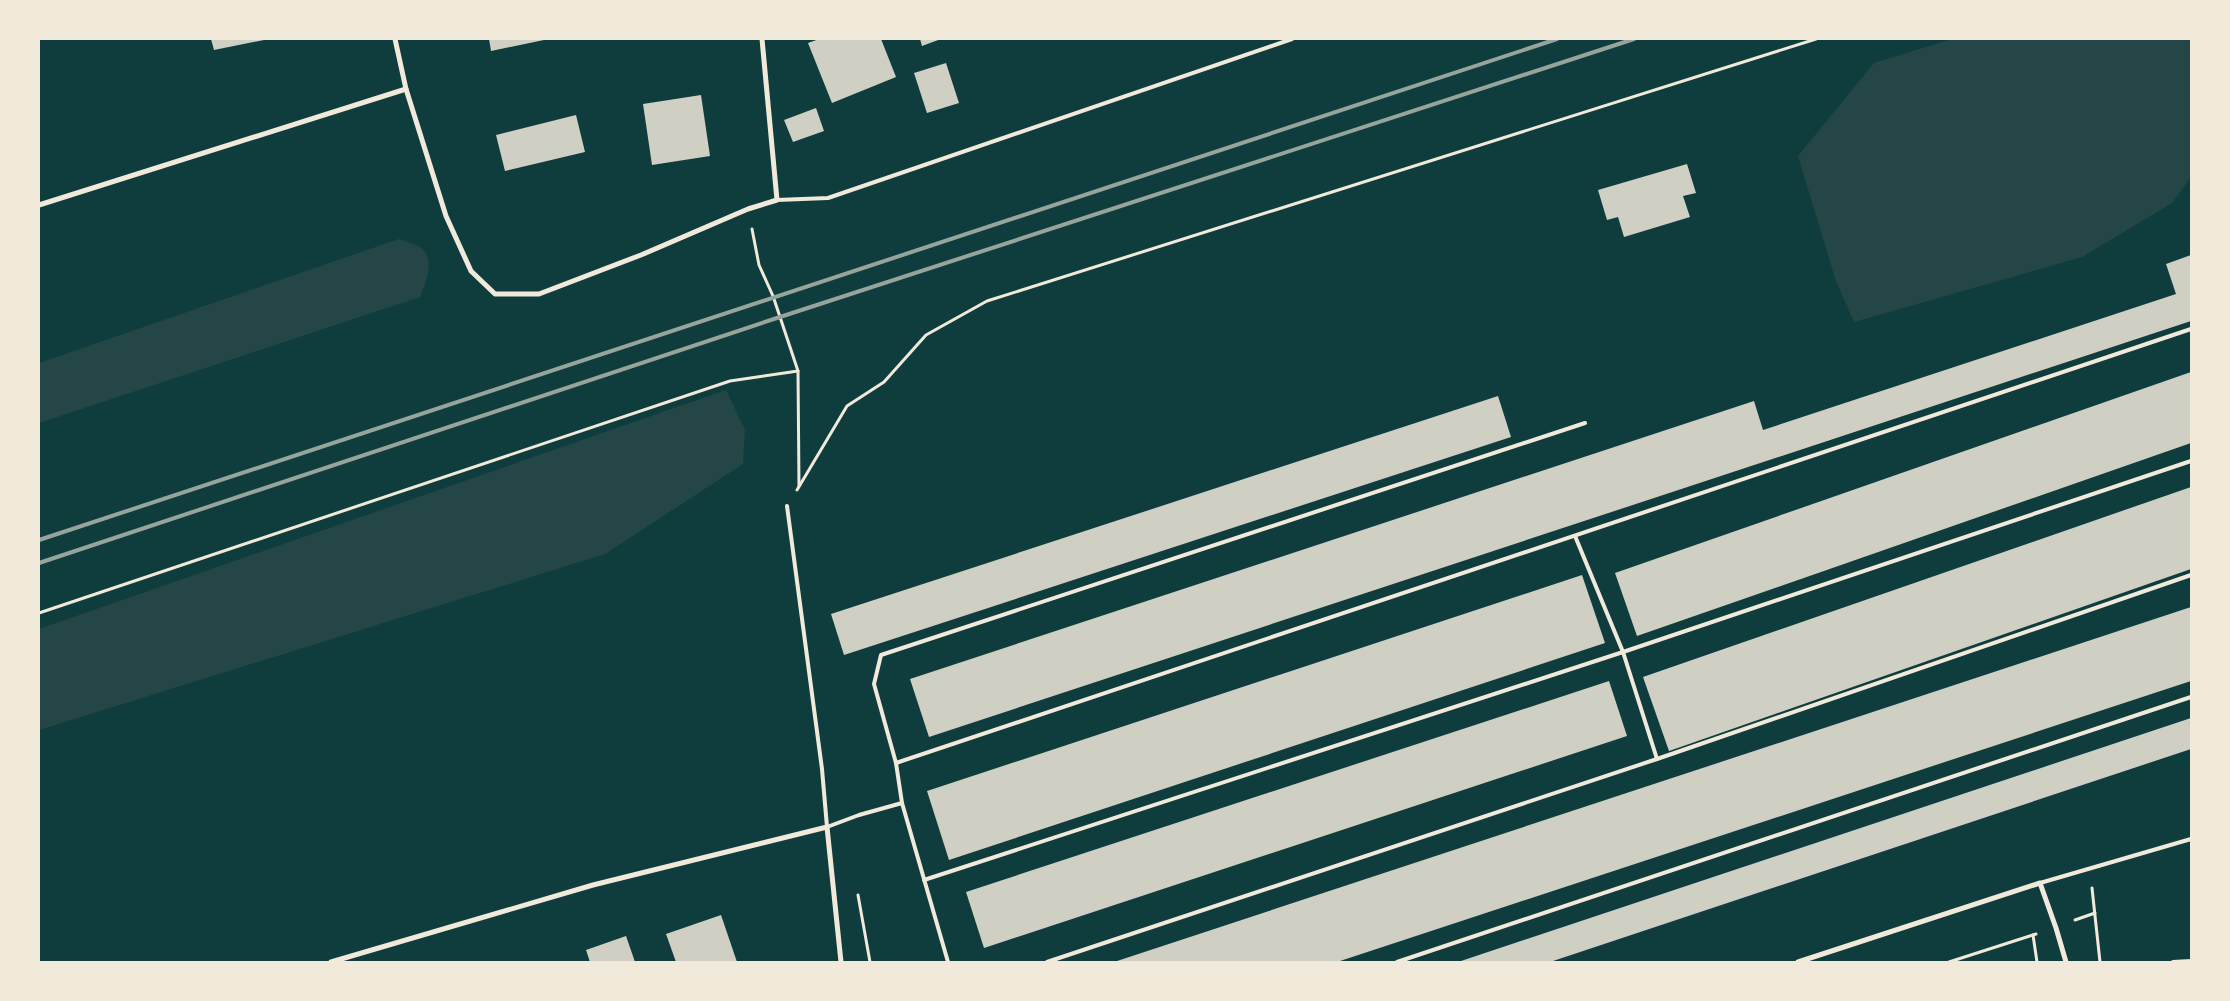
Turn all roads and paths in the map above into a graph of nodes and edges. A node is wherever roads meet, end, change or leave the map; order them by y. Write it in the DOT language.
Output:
graph roads {
  1 [pos="395,39"];
  2 [pos="762,39"];
  3 [pos="1292,39"];
  4 [pos="1816,39"];
  5 [pos="406,88"];
  6 [pos="777,200"];
  7 [pos="39,205"];
  8 [pos="748,209"];
  9 [pos="2191,329"];
  10 [pos="798,371"];
  11 [pos="1585,422"];
  12 [pos="2191,462"];
  13 [pos="799,487"];
  14 [pos="787,506"];
  15 [pos="1575,536"];
  16 [pos="2191,575"];
  17 [pos="39,613"];
  18 [pos="1623,652"];
  19 [pos="2191,697"];
  20 [pos="1657,759"];
  21 [pos="896,763"];
  22 [pos="902,803"];
  23 [pos="827,827"];
  24 [pos="2191,839"];
  25 [pos="2090,868"];
  26 [pos="924,880"];
  27 [pos="2040,882"];
  28 [pos="2191,961"];
  29 [pos="331,962"];
  30 [pos="841,962"];
  31 [pos="948,962"];
  32 [pos="1047,962"];
  33 [pos="1397,962"];
  34 [pos="1798,962"];
  35 [pos="1949,962"];
  36 [pos="2037,962"];
  37 [pos="2066,962"];
  38 [pos="2100,962"];
  39 [pos="2173,962"];
  1 -- 5 [label="street"];
  2 -- 6 [label="street"];
  3 -- 6 [label="lane"];
  4 -- 13 [label="path"];
  5 -- 7 [label="street"];
  5 -- 8 [label="street"];
  6 -- 8 [label="street"];
  8 -- 10 [label="path"];
  9 -- 15 [label="lane"];
  10 -- 13 [label="path"];
  10 -- 17 [label="path"];
  11 -- 21 [label="lane"];
  12 -- 18 [label="lane"];
  13 -- 14 [label="path"];
  14 -- 23 [label="lane"];
  15 -- 18 [label="lane"];
  15 -- 21 [label="lane"];
  16 -- 20 [label="lane"];
  18 -- 20 [label="lane"];
  18 -- 26 [label="lane"];
  19 -- 33 [label="lane"];
  20 -- 32 [label="lane"];
  21 -- 22 [label="lane"];
  22 -- 23 [label="lane"];
  22 -- 26 [label="lane"];
  23 -- 29 [label="street"];
  23 -- 30 [label="street"];
  24 -- 25 [label="lane"];
  25 -- 27 [label="lane"];
  25 -- 38 [label="path"];
  26 -- 31 [label="lane"];
  27 -- 34 [label="street"];
  27 -- 37 [label="street"];
  28 -- 39 [label="lane"];
  35 -- 36 [label="path"];
}
